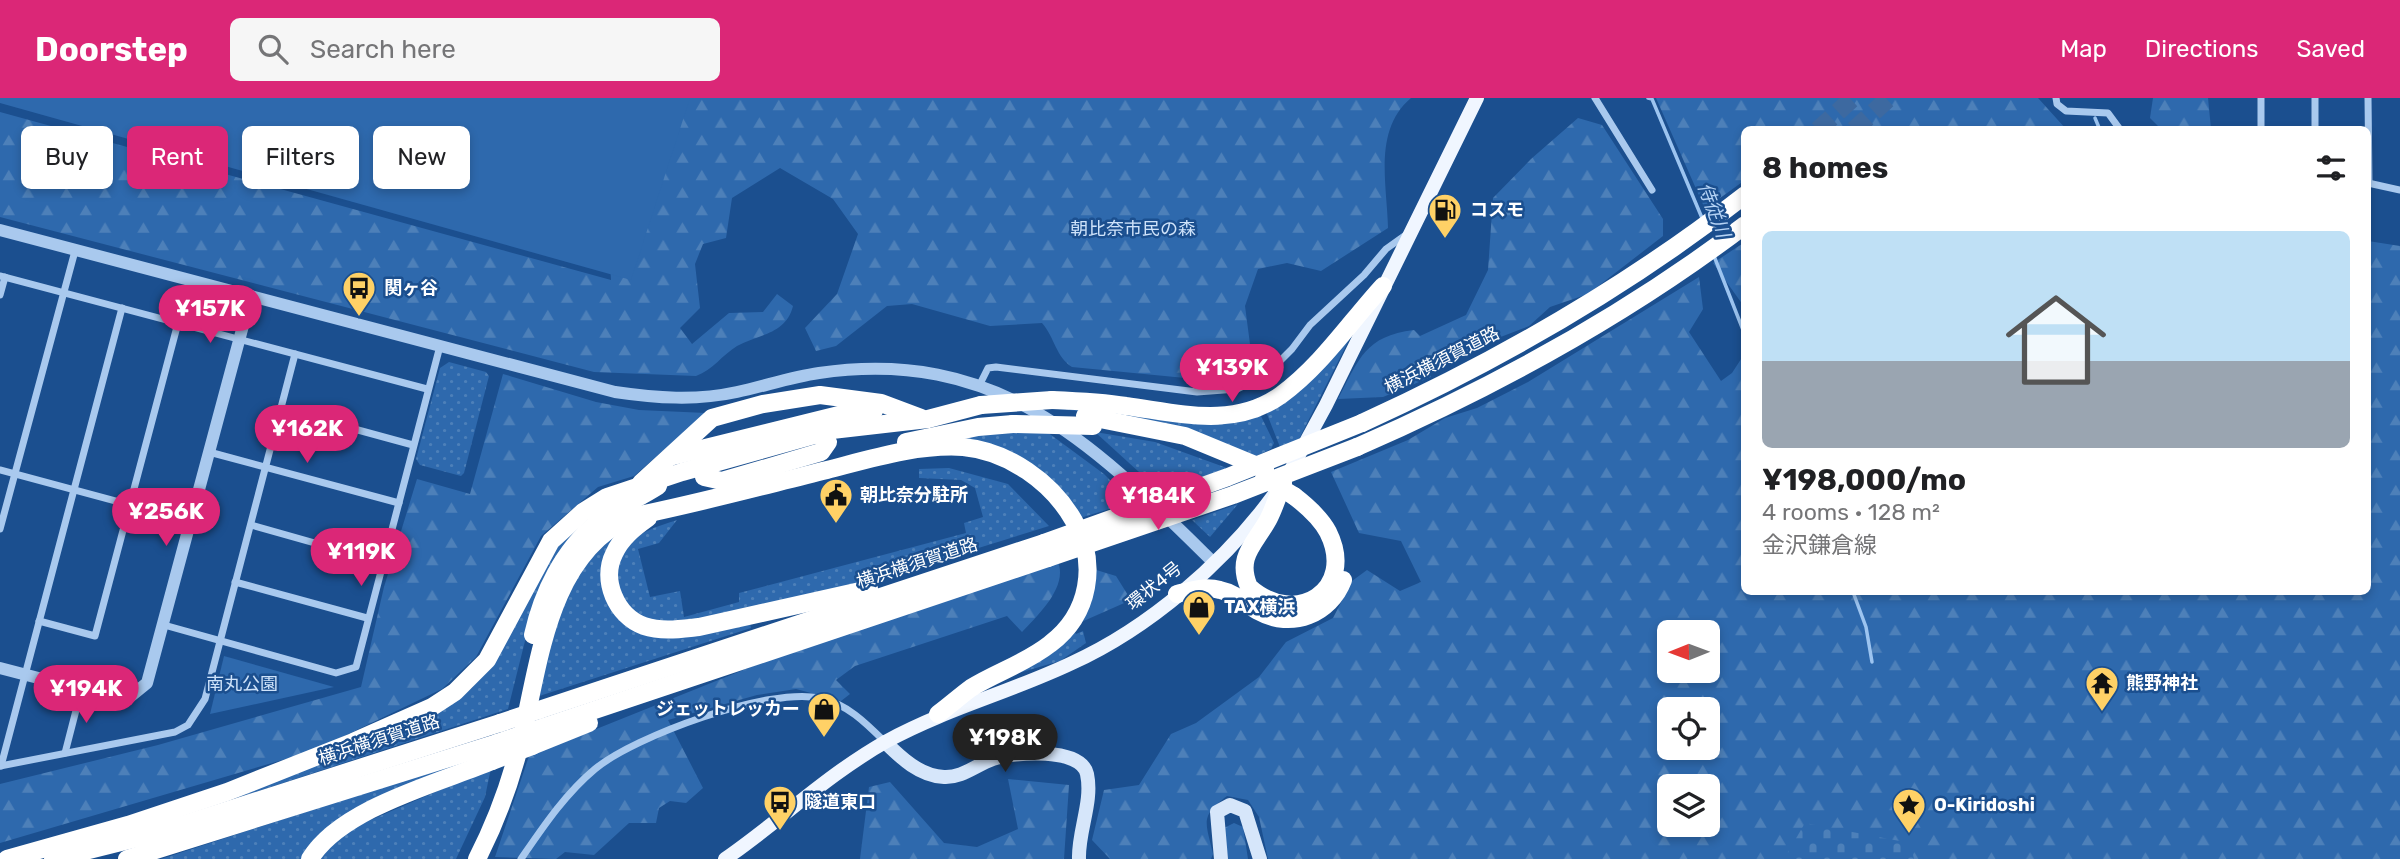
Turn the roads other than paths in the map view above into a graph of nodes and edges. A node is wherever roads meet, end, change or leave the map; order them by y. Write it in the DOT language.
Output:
graph roads {
  1 [pos="1477,98"];
  2 [pos="1595,98"];
  3 [pos="2056,98"];
  4 [pos="2261,98"];
  5 [pos="2315,98"];
  6 [pos="2368,98"];
  7 [pos="2118,126"];
  8 [pos="2262,126"];
  9 [pos="2315,126"];
  10 [pos="2368,126"];
  11 [pos="2371,184"];
  12 [pos="1652,190"];
  13 [pos="2400,190"];
  14 [pos="1741,198"];
  15 [pos="1741,228"];
  16 [pos="0,230"];
  17 [pos="1411,232"];
  18 [pos="75,251"];
  19 [pos="2,276"];
  20 [pos="1383,286"];
  21 [pos="63,291"];
  22 [pos="0,295"];
  23 [pos="251,296"];
  24 [pos="122,308"];
  25 [pos="178,323"];
  26 [pos="239,338"];
  27 [pos="440,346"];
  28 [pos="295,354"];
  29 [pos="979,386"];
  30 [pos="427,389"];
  31 [pos="281,409"];
  32 [pos="904,411"];
  33 [pos="926,419"];
  34 [pos="1010,419"];
  35 [pos="851,423"];
  36 [pos="413,445"];
  37 [pos="209,452"];
  38 [pos="670,457"];
  39 [pos="860,461"];
  40 [pos="265,468"];
  41 [pos="0,470"];
  42 [pos="15,474"];
  43 [pos="678,474"];
  44 [pos="639,486"];
  45 [pos="74,489"];
  46 [pos="1292,489"];
  47 [pos="398,503"];
  48 [pos="131,504"];
  49 [pos="676,506"];
  50 [pos="656,512"];
  51 [pos="190,520"];
  52 [pos="251,525"];
  53 [pos="0,529"];
  54 [pos="1046,550"];
  55 [pos="1011,554"];
  56 [pos="382,562"];
  57 [pos="1213,562"];
  58 [pos="235,582"];
  59 [pos="1177,594"];
  60 [pos="367,618"];
  61 [pos="38,621"];
  62 [pos="164,625"];
  63 [pos="219,641"];
  64 [pos="0,668"];
  65 [pos="24,674"];
  66 [pos="81,691"];
  67 [pos="938,715"];
  68 [pos="534,738"];
  69 [pos="885,742"];
  70 [pos="65,753"];
  71 [pos="0,766"];
  72 [pos="7,859"];
  73 [pos="53,859"];
  74 [pos="127,859"];
  75 [pos="310,859"];
  76 [pos="465,859"];
  77 [pos="477,859"];
  78 [pos="521,859"];
  79 [pos="725,859"];
  80 [pos="1079,859"];
  81 [pos="1221,859"];
  82 [pos="1260,859"];
  1 -- 17 [label="main road, 環状4号"];
  2 -- 12 [label="street"];
  3 -- 7 [label="street"];
  4 -- 8 [label="street"];
  5 -- 9 [label="street"];
  6 -- 10 [label="street"];
  11 -- 13 [label="street"];
  14 -- 54 [label="highway, 横浜横須賀道路, bridge"];
  15 -- 54 [label="highway, 横浜横須賀道路, bridge"];
  16 -- 18 [label="street"];
  17 -- 20 [label="main road, 環状4号"];
  17 -- 29 [label="street"];
  18 -- 21 [label="street"];
  18 -- 23 [label="street"];
  19 -- 21 [label="street"];
  19 -- 22 [label="street"];
  20 -- 33 [label="highway, bridge"];
  20 -- 46 [label="main road, 環状4号"];
  21 -- 24 [label="street"];
  21 -- 42 [label="street"];
  23 -- 26 [label="street"];
  23 -- 27 [label="street"];
  24 -- 25 [label="street"];
  24 -- 45 [label="street"];
  25 -- 26 [label="street"];
  25 -- 48 [label="street"];
  26 -- 28 [label="street"];
  26 -- 37 [label="street"];
  27 -- 29 [label="street"];
  27 -- 30 [label="street"];
  28 -- 30 [label="street"];
  28 -- 31 [label="street"];
  29 -- 57 [label="street"];
  30 -- 36 [label="street"];
  31 -- 36 [label="street"];
  31 -- 40 [label="street"];
  32 -- 33 [label="highway"];
  32 -- 35 [label="highway"];
  32 -- 38 [label="highway"];
  33 -- 34 [label="highway"];
  33 -- 35 [label="highway"];
  34 -- 39 [label="highway"];
  34 -- 46 [label="highway, bridge"];
  35 -- 38 [label="highway"];
  35 -- 43 [label="highway"];
  35 -- 43 [label="highway"];
  36 -- 47 [label="street"];
  37 -- 40 [label="street"];
  37 -- 51 [label="street"];
  38 -- 44 [label="highway"];
  39 -- 49 [label="highway"];
  39 -- 49 [label="highway"];
  39 -- 67 [label="highway"];
  40 -- 47 [label="street"];
  40 -- 52 [label="street"];
  41 -- 42 [label="street"];
  42 -- 45 [label="street"];
  42 -- 53 [label="street"];
  43 -- 44 [label="highway"];
  43 -- 76 [label="highway"];
  44 -- 72 [label="highway"];
  45 -- 48 [label="street"];
  45 -- 61 [label="street"];
  46 -- 46 [label="highway"];
  46 -- 57 [label="main road, 環状4号"];
  46 -- 59 [label="highway"];
  47 -- 56 [label="street"];
  48 -- 51 [label="street"];
  48 -- 61 [label="street"];
  49 -- 50 [label="highway"];
  50 -- 55 [label="highway"];
  50 -- 77 [label="highway"];
  51 -- 62 [label="street"];
  52 -- 56 [label="street"];
  52 -- 58 [label="street"];
  54 -- 55 [label="highway, 横浜横須賀道路"];
  54 -- 68 [label="highway, 横浜横須賀道路"];
  55 -- 73 [label="highway, 横浜横須賀道路, bridge"];
  56 -- 60 [label="street"];
  57 -- 59 [label="main road, 環状4号"];
  58 -- 60 [label="street"];
  58 -- 63 [label="street"];
  59 -- 67 [label="main road, 環状4号"];
  60 -- 63 [label="street"];
  61 -- 65 [label="street"];
  62 -- 63 [label="street"];
  62 -- 66 [label="street"];
  63 -- 70 [label="street"];
  64 -- 65 [label="street"];
  65 -- 66 [label="street"];
  65 -- 71 [label="street"];
  66 -- 70 [label="street"];
  67 -- 69 [label="main road, 環状4号"];
  68 -- 74 [label="highway, 横浜横須賀道路, bridge"];
  68 -- 75 [label="highway, bridge"];
  69 -- 78 [label="street"];
  69 -- 79 [label="main road, 環状4号"];
  69 -- 80 [label="main road"];
  70 -- 71 [label="street"];
  81 -- 82 [label="main road"];
}
